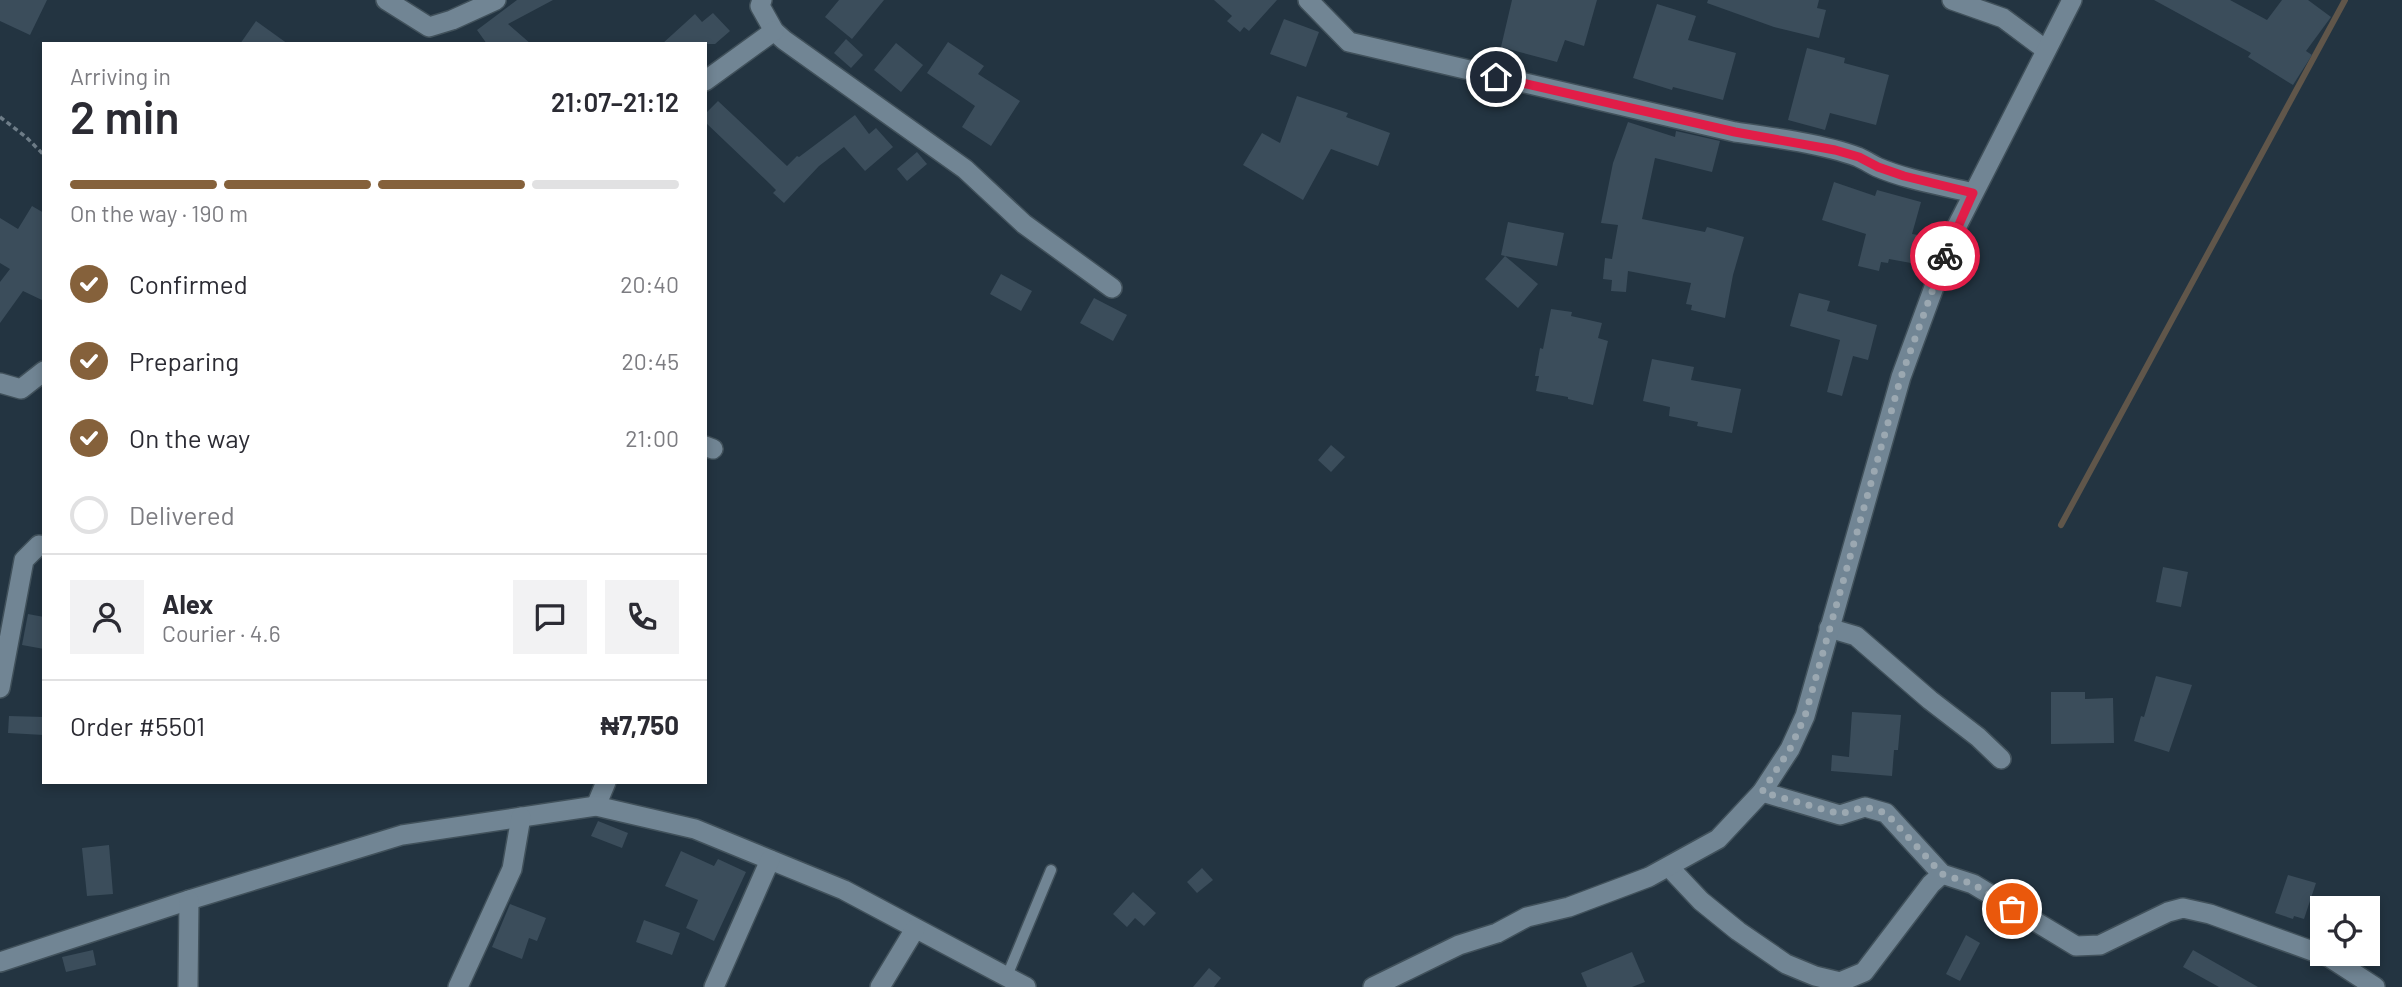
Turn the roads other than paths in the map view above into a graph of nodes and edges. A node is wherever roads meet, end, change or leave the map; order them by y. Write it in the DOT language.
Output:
graph roads {
  1 [pos="386,0"];
  2 [pos="496,0"];
  3 [pos="762,0"];
  4 [pos="1308,0"];
  5 [pos="1952,0"];
  6 [pos="2072,0"];
  7 [pos="774,31"];
  8 [pos="2046,50"];
  9 [pos="707,80"];
  10 [pos="1973,193"];
  11 [pos="1112,288"];
  12 [pos="42,373"];
  13 [pos="0,383"];
  14 [pos="42,546"];
  15 [pos="1829,628"];
  16 [pos="0,688"];
  17 [pos="2001,759"];
  18 [pos="606,784"];
  19 [pos="1762,792"];
  20 [pos="596,806"];
  21 [pos="520,817"];
  22 [pos="770,860"];
  23 [pos="1669,867"];
  24 [pos="1051,870"];
  25 [pos="1942,874"];
  26 [pos="190,900"];
  27 [pos="915,929"];
  28 [pos="0,962"];
  29 [pos="1004,982"];
  30 [pos="188,987"];
  31 [pos="457,987"];
  32 [pos="713,987"];
  33 [pos="880,987"];
  34 [pos="1026,987"];
  35 [pos="1373,987"];
  36 [pos="2375,987"];
  1 -- 2 [label="street"];
  3 -- 7 [label="street"];
  4 -- 10 [label="street"];
  5 -- 8 [label="street"];
  6 -- 8 [label="street"];
  7 -- 9 [label="street"];
  7 -- 11 [label="street"];
  8 -- 10 [label="street"];
  10 -- 15 [label="street"];
  12 -- 13 [label="street"];
  14 -- 16 [label="street"];
  15 -- 17 [label="street"];
  15 -- 19 [label="street"];
  18 -- 20 [label="street"];
  19 -- 23 [label="street"];
  19 -- 25 [label="street"];
  20 -- 21 [label="street"];
  20 -- 22 [label="street"];
  21 -- 26 [label="street"];
  21 -- 31 [label="street"];
  22 -- 27 [label="street"];
  22 -- 32 [label="street"];
  23 -- 25 [label="street"];
  23 -- 35 [label="street"];
  24 -- 29 [label="lane"];
  25 -- 36 [label="street"];
  26 -- 28 [label="street"];
  26 -- 30 [label="street"];
  27 -- 29 [label="street"];
  27 -- 33 [label="street"];
  29 -- 34 [label="street"];
}
